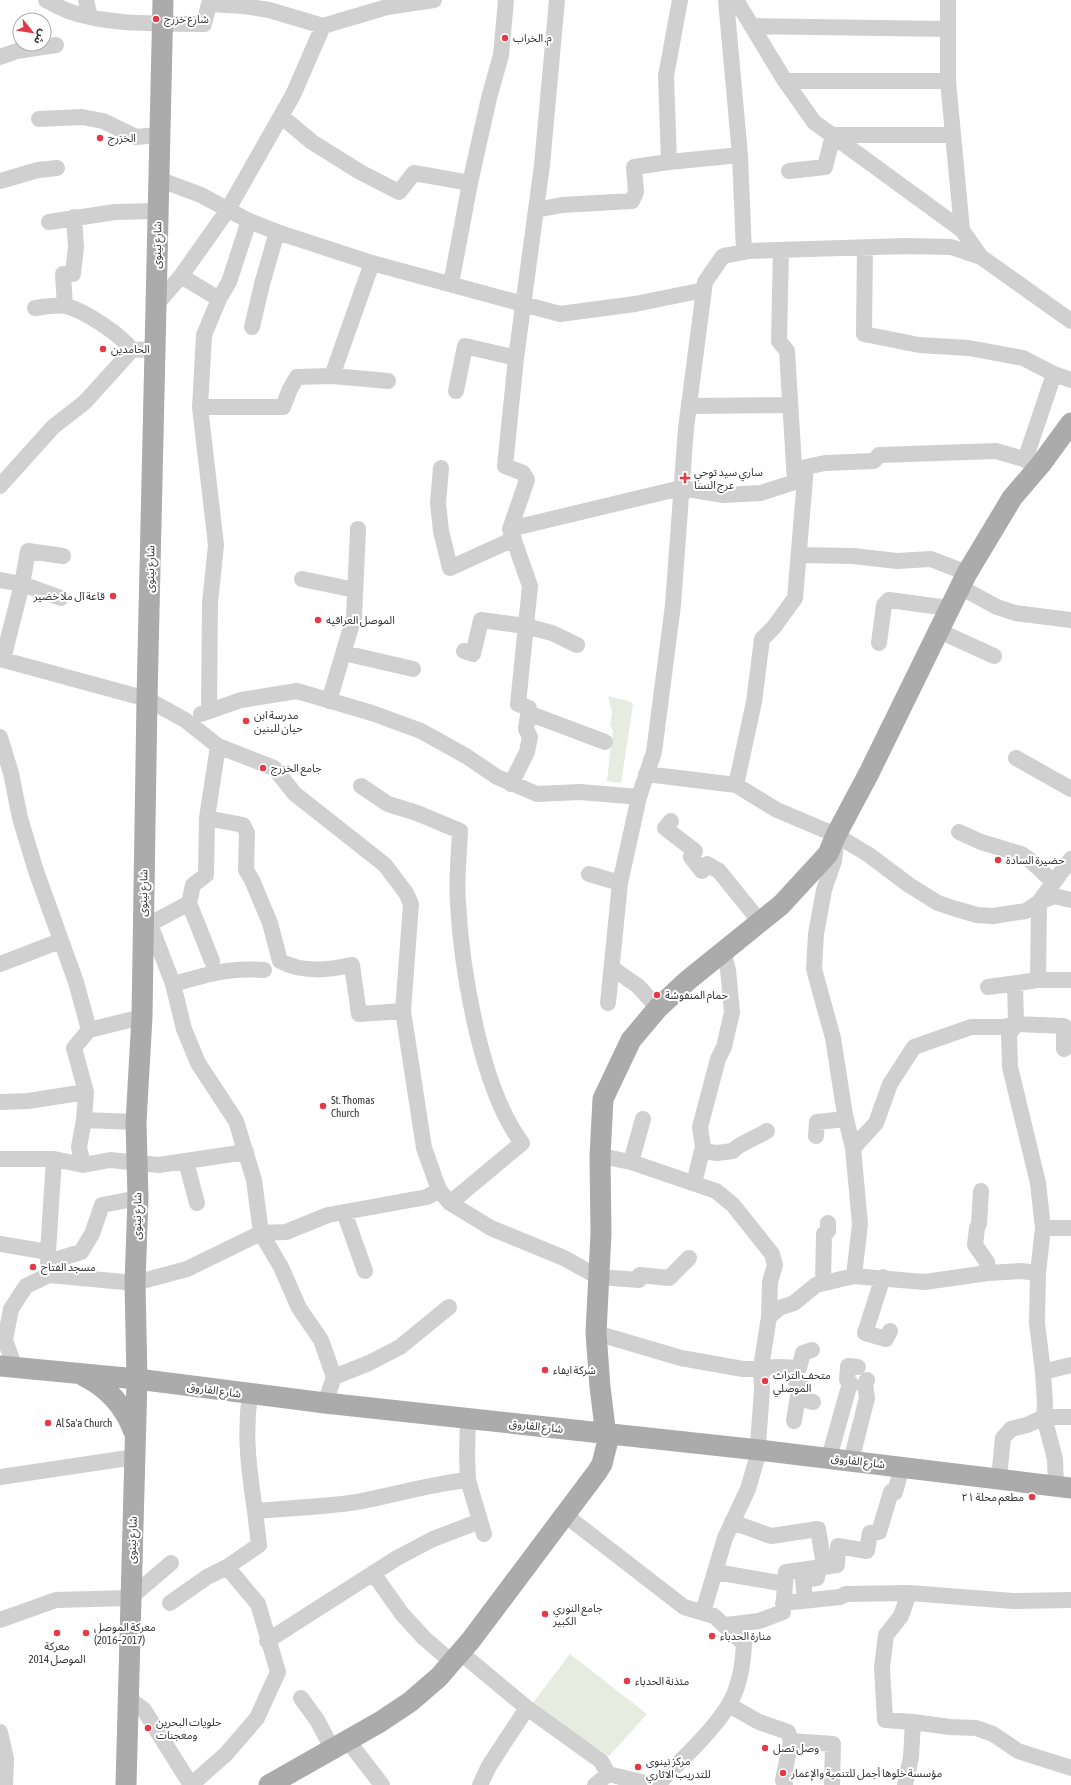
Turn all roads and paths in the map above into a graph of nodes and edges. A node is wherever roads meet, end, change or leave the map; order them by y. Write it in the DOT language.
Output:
graph roads {
  1 [pos="46,0"];
  2 [pos="86,0"];
  3 [pos="163,0"];
  4 [pos="434,0"];
  5 [pos="506,0"];
  6 [pos="558,0"];
  7 [pos="680,0"];
  8 [pos="726,0"];
  9 [pos="736,0"];
  10 [pos="948,0"];
  11 [pos="209,2"];
  12 [pos="269,5"];
  13 [pos="90,17"];
  14 [pos="162,23"];
  15 [pos="323,26"];
  16 [pos="752,26"];
  17 [pos="947,29"];
  18 [pos="56,45"];
  19 [pos="0,57"];
  20 [pos="785,81"];
  21 [pos="948,81"];
  22 [pos="281,116"];
  23 [pos="39,119"];
  24 [pos="159,135"];
  25 [pos="833,135"];
  26 [pos="953,135"];
  27 [pos="740,155"];
  28 [pos="669,162"];
  29 [pos="57,168"];
  30 [pos="789,171"];
  31 [pos="158,179"];
  32 [pos="0,181"];
  33 [pos="470,183"];
  34 [pos="536,210"];
  35 [pos="158,211"];
  36 [pos="227,211"];
  37 [pos="74,217"];
  38 [pos="248,221"];
  39 [pos="49,222"];
  40 [pos="962,230"];
  41 [pos="277,232"];
  42 [pos="865,247"];
  43 [pos="781,250"];
  44 [pos="744,252"];
  45 [pos="981,258"];
  46 [pos="372,262"];
  47 [pos="181,276"];
  48 [pos="451,284"];
  49 [pos="704,290"];
  50 [pos="219,299"];
  51 [pos="523,304"];
  52 [pos="156,305"];
  53 [pos="65,306"];
  54 [pos="35,308"];
  55 [pos="1071,322"];
  56 [pos="252,327"];
  57 [pos="155,349"];
  58 [pos="132,350"];
  59 [pos="516,358"];
  60 [pos="1054,374"];
  61 [pos="332,376"];
  62 [pos="1071,380"];
  63 [pos="388,381"];
  64 [pos="456,391"];
  65 [pos="790,405"];
  66 [pos="689,406"];
  67 [pos="200,407"];
  68 [pos="1071,423"];
  69 [pos="1033,462"];
  70 [pos="806,467"];
  71 [pos="441,468"];
  72 [pos="795,482"];
  73 [pos="0,486"];
  74 [pos="681,488"];
  75 [pos="358,529"];
  76 [pos="512,534"];
  77 [pos="799,555"];
  78 [pos="64,556"];
  79 [pos="302,579"];
  80 [pos="0,580"];
  81 [pos="963,580"];
  82 [pos="22,584"];
  83 [pos="355,590"];
  84 [pos="62,598"];
  85 [pos="948,608"];
  86 [pos="1071,620"];
  87 [pos="526,626"];
  88 [pos="938,630"];
  89 [pos="879,643"];
  90 [pos="577,645"];
  91 [pos="464,651"];
  92 [pos="344,653"];
  93 [pos="994,656"];
  94 [pos="2,659"];
  95 [pos="413,669"];
  96 [pos="147,699"];
  97 [pos="329,701"];
  98 [pos="209,712"];
  99 [pos="528,713"];
  100 [pos="185,720"];
  101 [pos="0,737"];
  102 [pos="605,742"];
  103 [pos="218,746"];
  104 [pos="1016,758"];
  105 [pos="5,774"];
  106 [pos="646,774"];
  107 [pos="511,784"];
  108 [pos="736,785"];
  109 [pos="362,786"];
  110 [pos="1071,789"];
  111 [pos="639,797"];
  112 [pos="207,818"];
  113 [pos="671,821"];
  114 [pos="958,832"];
  115 [pos="836,835"];
  116 [pos="1071,859"];
  117 [pos="589,874"];
  118 [pos="1053,882"];
  119 [pos="620,883"];
  120 [pos="1071,900"];
  121 [pos="1039,902"];
  122 [pos="190,903"];
  123 [pos="146,922"];
  124 [pos="761,923"];
  125 [pos="60,941"];
  126 [pos="723,951"];
  127 [pos="212,961"];
  128 [pos="0,964"];
  129 [pos="612,968"];
  130 [pos="264,970"];
  131 [pos="1038,980"];
  132 [pos="1071,980"];
  133 [pos="1015,983"];
  134 [pos="173,984"];
  135 [pos="988,987"];
  136 [pos="608,1003"];
  137 [pos="658,1008"];
  138 [pos="403,1011"];
  139 [pos="142,1017"];
  140 [pos="1016,1024"];
  141 [pos="89,1030"];
  142 [pos="1064,1049"];
  143 [pos="86,1092"];
  144 [pos="0,1102"];
  145 [pos="643,1119"];
  146 [pos="84,1120"];
  147 [pos="846,1120"];
  148 [pos="136,1122"];
  149 [pos="767,1131"];
  150 [pos="816,1136"];
  151 [pos="853,1148"];
  152 [pos="702,1151"];
  153 [pos="246,1152"];
  154 [pos="600,1156"];
  155 [pos="0,1159"];
  156 [pos="54,1159"];
  157 [pos="186,1162"];
  158 [pos="631,1162"];
  159 [pos="138,1164"];
  160 [pos="83,1165"];
  161 [pos="694,1183"];
  162 [pos="439,1190"];
  163 [pos="981,1191"];
  164 [pos="138,1198"];
  165 [pos="197,1203"];
  166 [pos="450,1203"];
  167 [pos="344,1212"];
  168 [pos="828,1223"];
  169 [pos="1043,1228"];
  170 [pos="1071,1228"];
  171 [pos="261,1233"];
  172 [pos="0,1244"];
  173 [pos="689,1258"];
  174 [pos="48,1263"];
  175 [pos="365,1271"];
  176 [pos="1038,1273"];
  177 [pos="988,1274"];
  178 [pos="854,1276"];
  179 [pos="598,1277"];
  180 [pos="883,1277"];
  181 [pos="136,1283"];
  182 [pos="823,1283"];
  183 [pos="449,1307"];
  184 [pos="769,1316"];
  185 [pos="890,1331"];
  186 [pos="596,1333"];
  187 [pos="812,1350"];
  188 [pos="1071,1365"];
  189 [pos="7,1367"];
  190 [pos="858,1367"];
  191 [pos="761,1368"];
  192 [pos="798,1368"];
  193 [pos="1043,1372"];
  194 [pos="82,1374"];
  195 [pos="334,1377"];
  196 [pos="137,1380"];
  197 [pos="867,1380"];
  198 [pos="250,1394"];
  199 [pos="798,1398"];
  200 [pos="814,1402"];
  201 [pos="325,1403"];
  202 [pos="1044,1417"];
  203 [pos="1071,1418"];
  204 [pos="468,1419"];
  205 [pos="794,1420"];
  206 [pos="608,1434"];
  207 [pos="135,1436"];
  208 [pos="759,1450"];
  209 [pos="135,1457"];
  210 [pos="829,1458"];
  211 [pos="851,1461"];
  212 [pos="902,1467"];
  213 [pos="0,1477"];
  214 [pos="999,1478"];
  215 [pos="468,1480"];
  216 [pos="1064,1487"];
  217 [pos="255,1511"];
  218 [pos="565,1515"];
  219 [pos="732,1522"];
  220 [pos="171,1563"];
  221 [pos="227,1567"];
  222 [pos="821,1567"];
  223 [pos="716,1572"];
  224 [pos="373,1573"];
  225 [pos="785,1584"];
  226 [pos="909,1593"];
  227 [pos="130,1598"];
  228 [pos="805,1600"];
  229 [pos="1071,1600"];
  230 [pos="170,1603"];
  231 [pos="783,1603"];
  232 [pos="703,1612"];
  233 [pos="0,1620"];
  234 [pos="726,1626"];
  235 [pos="267,1641"];
  236 [pos="457,1658"];
  237 [pos="128,1698"];
  238 [pos="301,1698"];
  239 [pos="729,1705"];
  240 [pos="527,1708"];
  241 [pos="913,1722"];
  242 [pos="0,1732"];
  243 [pos="790,1741"];
  244 [pos="341,1745"];
  245 [pos="1071,1768"];
  246 [pos="608,1774"];
  247 [pos="5,1785"];
  248 [pos="126,1785"];
  249 [pos="191,1785"];
  250 [pos="269,1785"];
  251 [pos="382,1785"];
  252 [pos="480,1785"];
  253 [pos="594,1785"];
  254 [pos="785,1785"];
  255 [pos="832,1785"];
  256 [pos="905,1785"];
  1 -- 13 [label="street"];
  2 -- 13 [label="street"];
  3 -- 14 [label="main road, شارع نينوى"];
  4 -- 15 [label="street"];
  5 -- 33 [label="street"];
  6 -- 34 [label="street"];
  7 -- 28 [label="street"];
  8 -- 27 [label="street"];
  9 -- 16 [label="street"];
  10 -- 17 [label="street"];
  11 -- 12 [label="street"];
  11 -- 14 [label="street"];
  12 -- 15 [label="street"];
  13 -- 14 [label="street"];
  14 -- 24 [label="main road, شارع نينوى"];
  15 -- 22 [label="street"];
  16 -- 17 [label="street"];
  16 -- 20 [label="street"];
  17 -- 21 [label="street"];
  18 -- 19 [label="street"];
  20 -- 21 [label="street"];
  20 -- 25 [label="street"];
  21 -- 26 [label="street"];
  22 -- 33 [label="street"];
  22 -- 36 [label="street"];
  23 -- 24 [label="street"];
  24 -- 31 [label="main road, شارع نينوى"];
  25 -- 26 [label="street"];
  25 -- 30 [label="street"];
  25 -- 40 [label="street"];
  26 -- 40 [label="street"];
  27 -- 28 [label="street"];
  27 -- 44 [label="street"];
  28 -- 34 [label="street"];
  29 -- 32 [label="street"];
  31 -- 35 [label="main road, شارع نينوى"];
  31 -- 36 [label="street"];
  33 -- 48 [label="street"];
  34 -- 51 [label="street"];
  35 -- 37 [label="street"];
  35 -- 52 [label="main road, شارع نينوى"];
  36 -- 38 [label="street"];
  36 -- 47 [label="street"];
  37 -- 39 [label="street"];
  37 -- 53 [label="street"];
  38 -- 41 [label="street"];
  38 -- 50 [label="street"];
  40 -- 45 [label="street"];
  41 -- 46 [label="street"];
  41 -- 56 [label="street"];
  42 -- 43 [label="street"];
  42 -- 45 [label="street"];
  42 -- 60 [label="street"];
  43 -- 44 [label="street"];
  43 -- 65 [label="street"];
  44 -- 49 [label="street"];
  45 -- 55 [label="street"];
  46 -- 48 [label="street"];
  46 -- 61 [label="street"];
  47 -- 50 [label="street"];
  47 -- 52 [label="street"];
  48 -- 51 [label="street"];
  49 -- 51 [label="street"];
  49 -- 66 [label="street"];
  50 -- 67 [label="street"];
  51 -- 59 [label="street"];
  52 -- 57 [label="main road, شارع نينوى"];
  53 -- 54 [label="street"];
  53 -- 58 [label="street"];
  57 -- 58 [label="street"];
  57 -- 96 [label="main road, شارع نينوى"];
  58 -- 73 [label="street"];
  59 -- 64 [label="street"];
  59 -- 76 [label="street"];
  60 -- 62 [label="street"];
  60 -- 69 [label="street"];
  61 -- 63 [label="street"];
  61 -- 67 [label="street"];
  65 -- 66 [label="street"];
  65 -- 72 [label="street"];
  66 -- 74 [label="street"];
  67 -- 98 [label="street"];
  68 -- 69 [label="main road"];
  69 -- 70 [label="street"];
  69 -- 81 [label="main road"];
  70 -- 72 [label="street"];
  70 -- 77 [label="street"];
  71 -- 76 [label="street"];
  72 -- 74 [label="street"];
  74 -- 76 [label="street"];
  74 -- 106 [label="street"];
  75 -- 83 [label="street"];
  76 -- 87 [label="street"];
  77 -- 81 [label="street"];
  77 -- 108 [label="street"];
  78 -- 82 [label="street"];
  79 -- 83 [label="street"];
  80 -- 82 [label="street"];
  81 -- 85 [label="main road"];
  81 -- 86 [label="street"];
  82 -- 84 [label="street"];
  82 -- 94 [label="street"];
  83 -- 92 [label="street"];
  85 -- 88 [label="main road"];
  85 -- 89 [label="street"];
  87 -- 90 [label="street"];
  87 -- 91 [label="street"];
  87 -- 99 [label="street"];
  88 -- 93 [label="street"];
  88 -- 115 [label="main road"];
  92 -- 95 [label="street"];
  92 -- 97 [label="street"];
  94 -- 96 [label="street"];
  96 -- 100 [label="street"];
  96 -- 123 [label="main road, شارع نينوى"];
  97 -- 98 [label="street"];
  97 -- 107 [label="street"];
  98 -- 100 [label="street"];
  99 -- 102 [label="street"];
  99 -- 107 [label="street"];
  100 -- 103 [label="street"];
  101 -- 105 [label="street"];
  103 -- 112 [label="street"];
  103 -- 138 [label="street"];
  104 -- 110 [label="street"];
  105 -- 125 [label="street"];
  106 -- 108 [label="street"];
  106 -- 111 [label="street"];
  107 -- 111 [label="street"];
  108 -- 115 [label="street"];
  109 -- 166 [label="street"];
  111 -- 119 [label="street"];
  112 -- 122 [label="street"];
  112 -- 138 [label="street"];
  113 -- 124 [label="street"];
  114 -- 118 [label="street"];
  115 -- 121 [label="street"];
  115 -- 124 [label="main road"];
  115 -- 147 [label="street"];
  116 -- 118 [label="street"];
  117 -- 119 [label="street"];
  118 -- 121 [label="street"];
  119 -- 129 [label="street"];
  120 -- 121 [label="street"];
  121 -- 131 [label="street"];
  122 -- 123 [label="street"];
  122 -- 127 [label="street"];
  123 -- 134 [label="street"];
  123 -- 139 [label="main road, شارع نينوى"];
  124 -- 126 [label="main road"];
  125 -- 128 [label="street"];
  125 -- 141 [label="street"];
  126 -- 137 [label="main road"];
  126 -- 152 [label="street"];
  129 -- 136 [label="street"];
  129 -- 137 [label="street"];
  130 -- 134 [label="street"];
  131 -- 132 [label="street"];
  131 -- 133 [label="street"];
  133 -- 135 [label="street"];
  133 -- 140 [label="street"];
  134 -- 153 [label="street"];
  137 -- 154 [label="main road"];
  138 -- 162 [label="street"];
  139 -- 141 [label="street"];
  139 -- 148 [label="main road, شارع نينوى"];
  140 -- 142 [label="street"];
  140 -- 151 [label="street"];
  140 -- 169 [label="street"];
  141 -- 143 [label="street"];
  143 -- 144 [label="street"];
  143 -- 146 [label="street"];
  145 -- 158 [label="street"];
  146 -- 148 [label="street"];
  146 -- 160 [label="street"];
  147 -- 150 [label="street"];
  147 -- 151 [label="street"];
  148 -- 159 [label="main road, شارع نينوى"];
  149 -- 152 [label="street"];
  151 -- 178 [label="street"];
  152 -- 161 [label="street"];
  153 -- 157 [label="street"];
  153 -- 171 [label="street"];
  154 -- 158 [label="street"];
  154 -- 179 [label="main road"];
  155 -- 156 [label="street"];
  156 -- 160 [label="street"];
  156 -- 174 [label="street"];
  157 -- 159 [label="street"];
  157 -- 165 [label="street"];
  158 -- 161 [label="street"];
  159 -- 160 [label="street"];
  159 -- 164 [label="main road, شارع نينوى"];
  161 -- 184 [label="street"];
  162 -- 166 [label="street"];
  162 -- 167 [label="street"];
  163 -- 177 [label="street"];
  164 -- 174 [label="street"];
  164 -- 181 [label="main road, شارع نينوى"];
  166 -- 179 [label="street"];
  167 -- 171 [label="street"];
  167 -- 175 [label="street"];
  168 -- 182 [label="street"];
  169 -- 170 [label="street"];
  169 -- 176 [label="street"];
  171 -- 181 [label="street"];
  171 -- 195 [label="street"];
  172 -- 174 [label="street"];
  173 -- 179 [label="street"];
  174 -- 181 [label="street"];
  174 -- 189 [label="street"];
  176 -- 177 [label="street"];
  176 -- 193 [label="street"];
  177 -- 180 [label="street"];
  178 -- 180 [label="street"];
  178 -- 182 [label="street"];
  179 -- 186 [label="main road"];
  180 -- 185 [label="street"];
  181 -- 196 [label="main road, شارع نينوى"];
  182 -- 184 [label="street"];
  183 -- 195 [label="street"];
  184 -- 191 [label="street"];
  186 -- 191 [label="street"];
  186 -- 206 [label="main road"];
  187 -- 192 [label="street"];
  188 -- 193 [label="street"];
  189 -- 194 [label="main road, شارع الفاروق"];
  190 -- 210 [label="street"];
  191 -- 192 [label="street"];
  191 -- 208 [label="street"];
  192 -- 199 [label="street"];
  193 -- 202 [label="street"];
  194 -- 196 [label="main road, شارع الفاروق"];
  194 -- 207 [label="main road"];
  195 -- 201 [label="street"];
  196 -- 198 [label="main road, شارع الفاروق"];
  196 -- 207 [label="main road, شارع نينوى"];
  197 -- 211 [label="street"];
  198 -- 201 [label="main road, شارع الفاروق"];
  198 -- 217 [label="street"];
  199 -- 200 [label="street"];
  199 -- 205 [label="street"];
  201 -- 204 [label="main road, شارع الفاروق"];
  202 -- 203 [label="street"];
  202 -- 214 [label="street"];
  202 -- 216 [label="street"];
  204 -- 206 [label="main road, شارع الفاروق"];
  204 -- 215 [label="street"];
  206 -- 208 [label="main road, شارع الفاروق"];
  206 -- 218 [label="main road"];
  207 -- 209 [label="main road, شارع نينوى"];
  208 -- 210 [label="main road, شارع الفاروق"];
  208 -- 219 [label="street"];
  209 -- 213 [label="street"];
  209 -- 227 [label="main road, شارع نينوى"];
  210 -- 211 [label="main road, شارع الفاروق"];
  211 -- 212 [label="main road, شارع الفاروق"];
  212 -- 214 [label="main road, شارع الفاروق"];
  212 -- 222 [label="street"];
  214 -- 216 [label="main road, شارع الفاروق"];
  215 -- 217 [label="street"];
  215 -- 224 [label="street"];
  217 -- 221 [label="street"];
  218 -- 232 [label="street"];
  218 -- 236 [label="main road"];
  219 -- 222 [label="street"];
  219 -- 223 [label="street"];
  220 -- 227 [label="street"];
  221 -- 230 [label="street"];
  221 -- 235 [label="street"];
  222 -- 225 [label="street"];
  222 -- 228 [label="street"];
  223 -- 225 [label="street"];
  223 -- 232 [label="street"];
  224 -- 235 [label="street"];
  224 -- 236 [label="street"];
  225 -- 231 [label="street"];
  226 -- 228 [label="street"];
  226 -- 229 [label="street"];
  226 -- 241 [label="street"];
  227 -- 233 [label="street"];
  227 -- 237 [label="main road, شارع نينوى"];
  228 -- 231 [label="street"];
  231 -- 234 [label="street"];
  232 -- 234 [label="street"];
  234 -- 239 [label="street"];
  235 -- 249 [label="street"];
  236 -- 240 [label="street"];
  236 -- 244 [label="main road"];
  237 -- 248 [label="main road, شارع نينوى"];
  237 -- 249 [label="street"];
  238 -- 244 [label="street"];
  239 -- 243 [label="street"];
  239 -- 246 [label="street"];
  240 -- 246 [label="street"];
  240 -- 252 [label="street"];
  241 -- 245 [label="street"];
  241 -- 256 [label="street"];
  242 -- 247 [label="street"];
  243 -- 254 [label="street"];
  243 -- 255 [label="street"];
  244 -- 250 [label="main road"];
  244 -- 251 [label="street"];
  246 -- 253 [label="street"];
}
